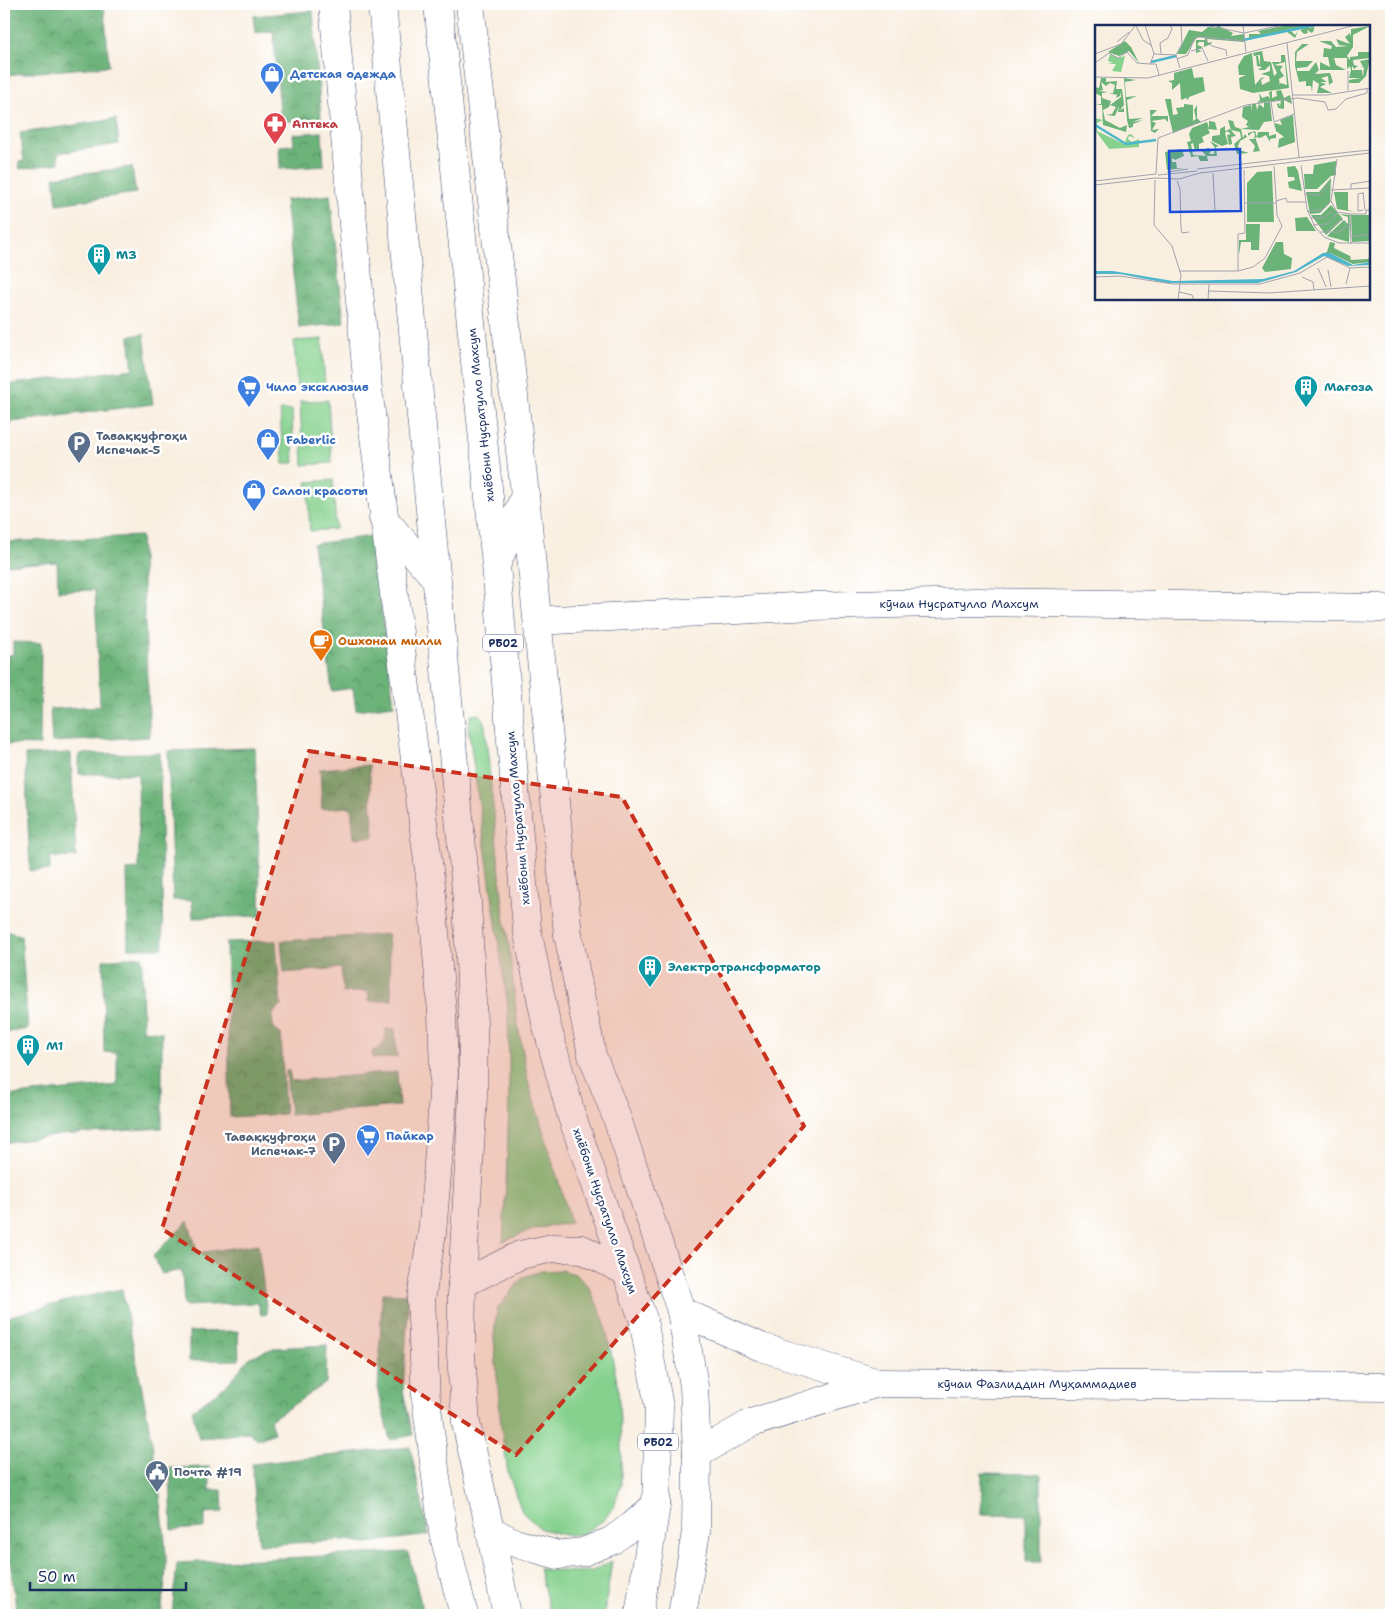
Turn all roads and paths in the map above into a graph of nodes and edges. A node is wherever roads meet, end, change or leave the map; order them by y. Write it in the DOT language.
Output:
graph roads {
  1 [pos="333,4"];
  2 [pos="382,4"];
  3 [pos="438,4"];
  4 [pos="470,4"];
  5 [pos="525,495"];
  6 [pos="383,518"];
  7 [pos="496,565"];
  8 [pos="438,580"];
  9 [pos="1381,608"];
  10 [pos="538,621"];
  11 [pos="626,1271"];
  12 [pos="462,1284"];
  13 [pos="681,1311"];
  14 [pos="878,1383"];
  15 [pos="1391,1387"];
  16 [pos="697,1454"];
  17 [pos="656,1505"];
  18 [pos="490,1530"];
  19 [pos="464,1615"];
  20 [pos="506,1615"];
  21 [pos="639,1615"];
  22 [pos="682,1615"];
  1 -- 6 [label="main road"];
  2 -- 8 [label="main road"];
  3 -- 7 [label="main road, хиёбони Нусратулло Махсум / РБ02"];
  4 -- 5 [label="main road"];
  5 -- 7 [label="main road"];
  5 -- 10 [label="main road"];
  6 -- 8 [label="main road"];
  6 -- 19 [label="main road"];
  7 -- 11 [label="main road, хиёбони Нусратулло Махсум / РБ02"];
  8 -- 12 [label="main road"];
  9 -- 10 [label="main road, кӯчаи Нусратулло Махсум"];
  10 -- 13 [label="main road"];
  11 -- 12 [label="main road"];
  11 -- 17 [label="main road, хиёбони Нусратулло Махсум / РБ02"];
  12 -- 18 [label="main road"];
  13 -- 14 [label="main road"];
  13 -- 16 [label="main road"];
  14 -- 15 [label="main road, кӯчаи Фазлиддин Муҳаммадиев"];
  14 -- 16 [label="main road, кӯчаи Фазлиддин Муҳаммадиев"];
  16 -- 22 [label="main road"];
  17 -- 18 [label="main road"];
  17 -- 21 [label="main road, хиёбони Нусратулло Махсум / РБ02"];
  18 -- 20 [label="main road"];
}
